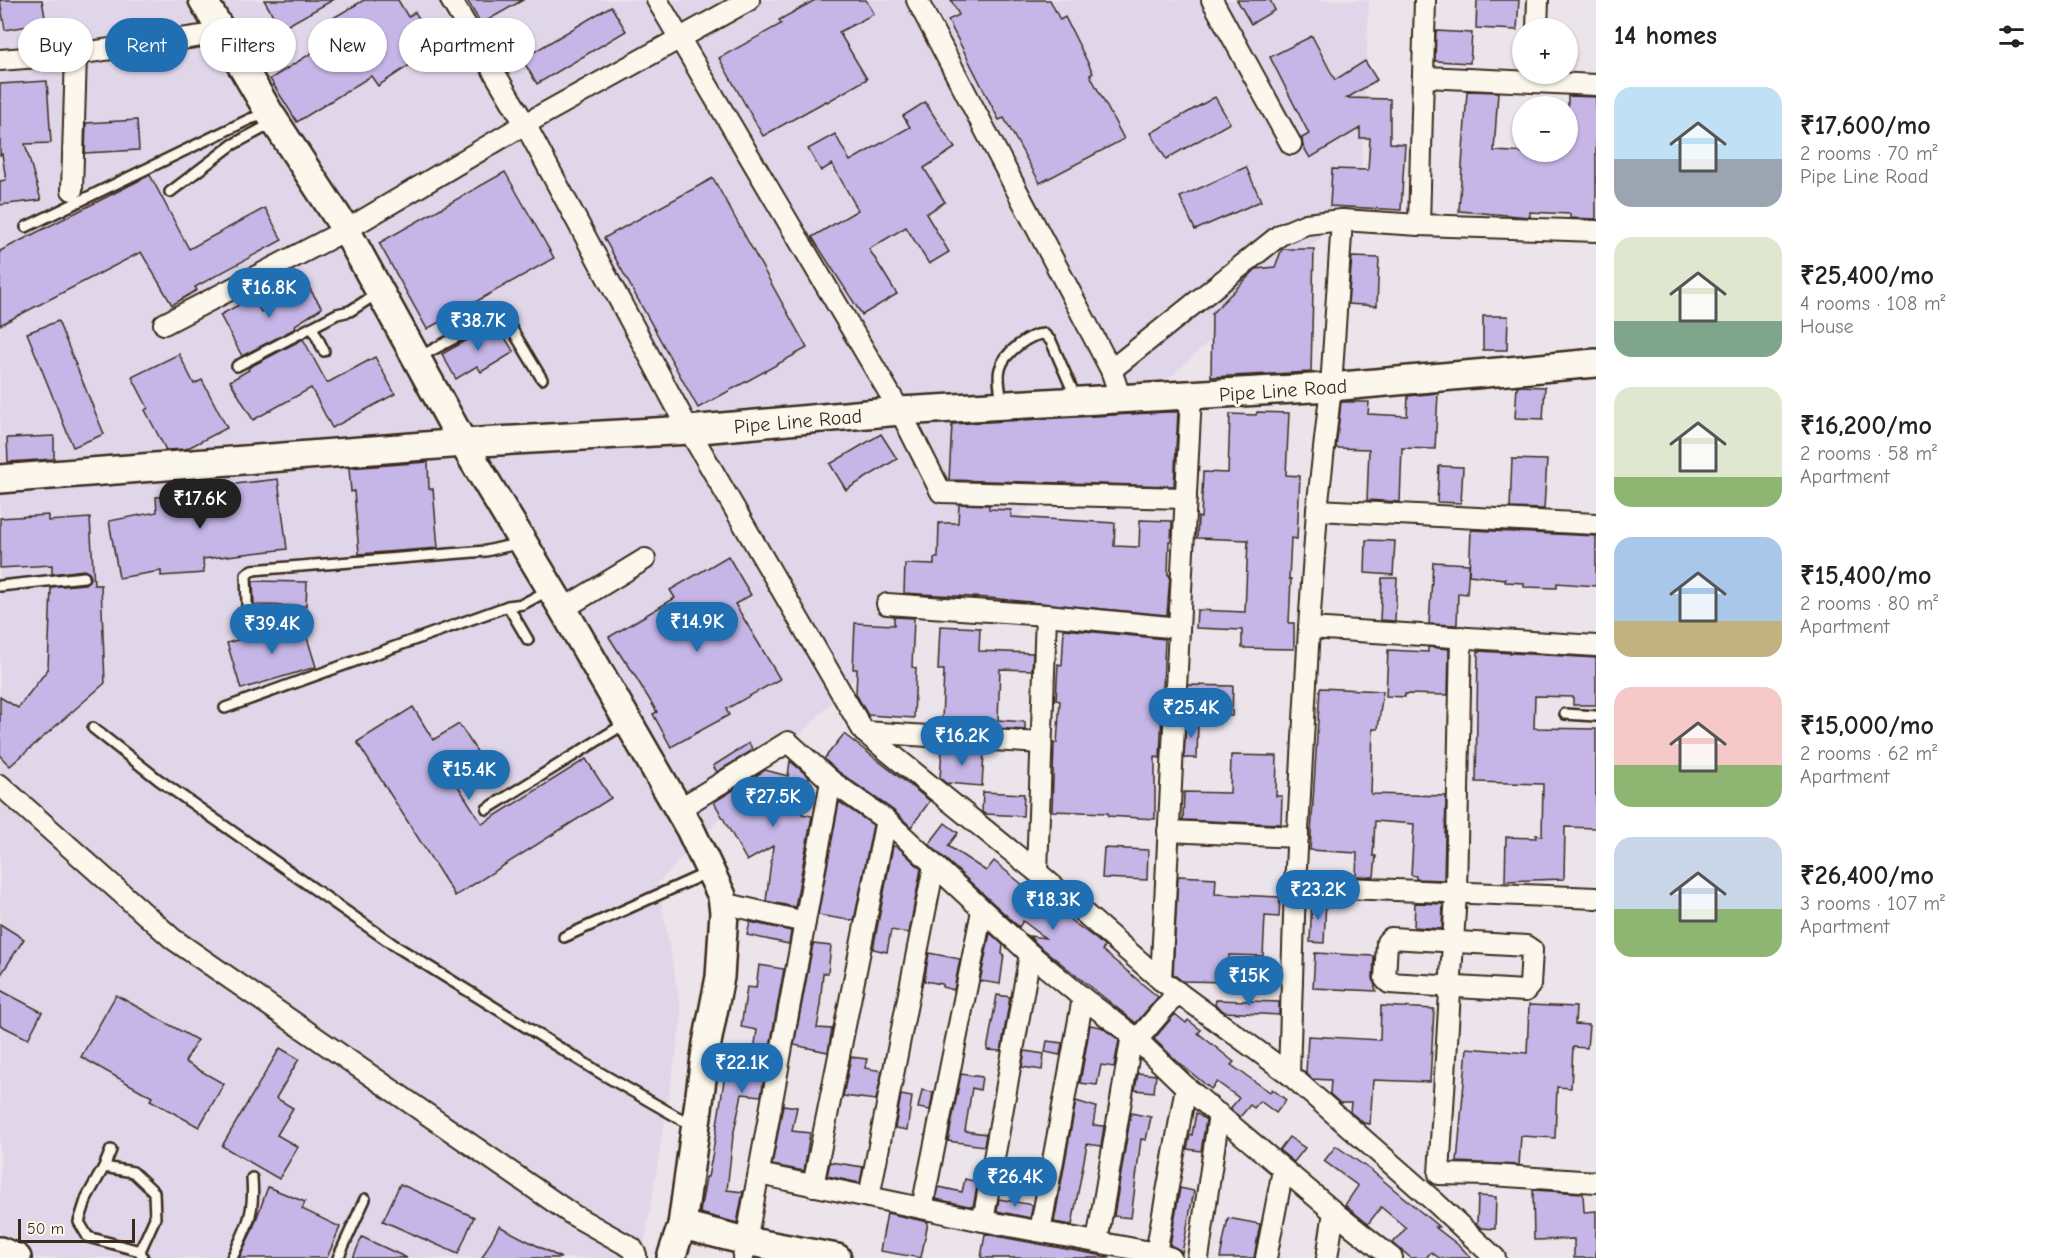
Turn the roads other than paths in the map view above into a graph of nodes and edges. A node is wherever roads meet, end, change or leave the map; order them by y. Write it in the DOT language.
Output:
graph roads {
  1 [pos="203,0"];
  2 [pos="451,0"];
  3 [pos="657,0"];
  4 [pos="749,0"];
  5 [pos="917,0"];
  6 [pos="1212,0"];
  7 [pos="1425,0"];
  8 [pos="1538,0"];
  9 [pos="214,18"];
  10 [pos="1537,18"];
  11 [pos="200,36"];
  12 [pos="679,38"];
  13 [pos="93,52"];
  14 [pos="18,59"];
  15 [pos="0,60"];
  16 [pos="75,72"];
  17 [pos="246,72"];
  18 [pos="1425,77"];
  19 [pos="1512,78"];
  20 [pos="1578,83"];
  21 [pos="1596,85"];
  22 [pos="273,118"];
  23 [pos="525,124"];
  24 [pos="1291,144"];
  25 [pos="72,190"];
  26 [pos="170,192"];
  27 [pos="1342,220"];
  28 [pos="1419,225"];
  29 [pos="26,227"];
  30 [pos="346,230"];
  31 [pos="1596,231"];
  32 [pos="380,292"];
  33 [pos="164,324"];
  34 [pos="312,327"];
  35 [pos="324,351"];
  36 [pos="417,358"];
  37 [pos="1596,363"];
  38 [pos="237,366"];
  39 [pos="1111,370"];
  40 [pos="542,379"];
  41 [pos="1331,387"];
  42 [pos="1191,396"];
  43 [pos="1121,399"];
  44 [pos="1078,402"];
  45 [pos="1002,405"];
  46 [pos="900,411"];
  47 [pos="688,430"];
  48 [pos="463,443"];
  49 [pos="0,479"];
  50 [pos="1186,498"];
  51 [pos="1317,510"];
  52 [pos="1596,524"];
  53 [pos="523,542"];
  54 [pos="645,559"];
  55 [pos="84,577"];
  56 [pos="0,586"];
  57 [pos="557,599"];
  58 [pos="887,604"];
  59 [pos="508,606"];
  60 [pos="1046,615"];
  61 [pos="1179,628"];
  62 [pos="1309,628"];
  63 [pos="248,630"];
  64 [pos="1461,637"];
  65 [pos="528,640"];
  66 [pos="1596,646"];
  67 [pos="225,708"];
  68 [pos="1565,714"];
  69 [pos="1596,716"];
  70 [pos="628,722"];
  71 [pos="93,728"];
  72 [pos="864,732"];
  73 [pos="1041,743"];
  74 [pos="831,781"];
  75 [pos="0,785"];
  76 [pos="487,809"];
  77 [pos="679,809"];
  78 [pos="886,820"];
  79 [pos="1168,831"];
  80 [pos="1298,837"];
  81 [pos="934,866"];
  82 [pos="711,871"];
  83 [pos="1037,872"];
  84 [pos="1295,886"];
  85 [pos="1456,893"];
  86 [pos="1596,898"];
  87 [pos="723,903"];
  88 [pos="982,911"];
  89 [pos="805,922"];
  90 [pos="564,937"];
  91 [pos="1453,943"];
  92 [pos="1030,954"];
  93 [pos="1161,980"];
  94 [pos="1450,987"];
  95 [pos="1178,992"];
  96 [pos="1083,998"];
  97 [pos="1135,1038"];
  98 [pos="1289,1074"];
  99 [pos="1186,1087"];
  100 [pos="1219,1114"];
  101 [pos="696,1127"];
  102 [pos="111,1150"];
  103 [pos="104,1167"];
  104 [pos="1283,1170"];
  105 [pos="759,1174"];
  106 [pos="1439,1174"];
  107 [pos="252,1178"];
  108 [pos="1596,1182"];
  109 [pos="813,1186"];
  110 [pos="869,1197"];
  111 [pos="365,1199"];
  112 [pos="1436,1203"];
  113 [pos="922,1208"];
  114 [pos="1334,1212"];
  115 [pos="983,1221"];
  116 [pos="682,1225"];
  117 [pos="1040,1231"];
  118 [pos="1097,1242"];
  119 [pos="745,1250"];
  120 [pos="0,1251"];
  121 [pos="141,1255"];
  122 [pos="1164,1256"];
  123 [pos="17,1258"];
  124 [pos="232,1258"];
  125 [pos="338,1258"];
  126 [pos="636,1258"];
  127 [pos="671,1258"];
  128 [pos="837,1258"];
  129 [pos="1198,1258"];
  130 [pos="1266,1258"];
  131 [pos="1327,1258"];
  132 [pos="1392,1258"];
  133 [pos="1496,1258"];
  1 -- 9 [label="street"];
  2 -- 23 [label="street"];
  3 -- 12 [label="street"];
  4 -- 12 [label="street"];
  5 -- 39 [label="street"];
  6 -- 24 [label="street"];
  7 -- 18 [label="street"];
  8 -- 10 [label="street"];
  11 -- 13 [label="street"];
  12 -- 23 [label="street"];
  12 -- 46 [label="street"];
  14 -- 15 [label="street"];
  16 -- 25 [label="street"];
  17 -- 22 [label="street"];
  18 -- 19 [label="street"];
  18 -- 28 [label="street"];
  20 -- 21 [label="street"];
  22 -- 26 [label="lane"];
  22 -- 29 [label="lane"];
  22 -- 30 [label="street"];
  23 -- 30 [label="street"];
  23 -- 47 [label="street"];
  27 -- 28 [label="street"];
  27 -- 39 [label="street"];
  27 -- 41 [label="street"];
  28 -- 31 [label="street"];
  30 -- 32 [label="street"];
  30 -- 33 [label="street"];
  32 -- 34 [label="lane"];
  32 -- 36 [label="street"];
  34 -- 35 [label="lane"];
  34 -- 38 [label="lane"];
  36 -- 40 [label="lane"];
  36 -- 48 [label="street"];
  37 -- 41 [label="street, Pipe Line Road"];
  39 -- 43 [label="street"];
  41 -- 42 [label="street, Pipe Line Road"];
  41 -- 51 [label="street"];
  42 -- 43 [label="street, Pipe Line Road"];
  42 -- 50 [label="street"];
  43 -- 44 [label="street, Pipe Line Road"];
  44 -- 45 [label="street, Pipe Line Road"];
  44 -- 45 [label="lane"];
  45 -- 46 [label="street, Pipe Line Road"];
  46 -- 47 [label="street, Pipe Line Road"];
  46 -- 50 [label="street"];
  47 -- 48 [label="street, Pipe Line Road"];
  47 -- 72 [label="street"];
  48 -- 49 [label="street, Pipe Line Road"];
  48 -- 53 [label="street"];
  50 -- 61 [label="street"];
  51 -- 52 [label="street"];
  51 -- 62 [label="street"];
  53 -- 57 [label="street"];
  53 -- 63 [label="lane"];
  54 -- 57 [label="street"];
  55 -- 56 [label="lane"];
  57 -- 59 [label="lane"];
  57 -- 70 [label="street"];
  58 -- 60 [label="street"];
  59 -- 65 [label="lane"];
  59 -- 67 [label="lane"];
  60 -- 61 [label="street"];
  60 -- 73 [label="street"];
  61 -- 79 [label="street"];
  62 -- 64 [label="street"];
  62 -- 80 [label="street"];
  64 -- 66 [label="street"];
  64 -- 85 [label="street"];
  68 -- 69 [label="lane"];
  70 -- 76 [label="lane"];
  70 -- 77 [label="street"];
  71 -- 101 [label="lane"];
  72 -- 73 [label="street"];
  72 -- 83 [label="street"];
  73 -- 83 [label="street"];
  74 -- 77 [label="street"];
  74 -- 78 [label="street"];
  74 -- 89 [label="street"];
  75 -- 126 [label="street"];
  77 -- 82 [label="street"];
  78 -- 81 [label="street"];
  78 -- 109 [label="street"];
  79 -- 80 [label="street"];
  79 -- 93 [label="street"];
  80 -- 84 [label="street"];
  81 -- 88 [label="street"];
  81 -- 110 [label="street"];
  82 -- 87 [label="street"];
  82 -- 90 [label="lane"];
  83 -- 93 [label="street"];
  84 -- 85 [label="street"];
  84 -- 98 [label="street"];
  85 -- 86 [label="street"];
  85 -- 91 [label="street"];
  87 -- 89 [label="street"];
  87 -- 101 [label="street"];
  88 -- 92 [label="street"];
  88 -- 113 [label="street"];
  89 -- 105 [label="street"];
  91 -- 94 [label="street"];
  91 -- 94 [label="street"];
  91 -- 94 [label="street"];
  92 -- 96 [label="street"];
  92 -- 115 [label="street"];
  93 -- 95 [label="street"];
  94 -- 106 [label="street"];
  95 -- 97 [label="street"];
  95 -- 98 [label="street"];
  96 -- 97 [label="street"];
  96 -- 117 [label="street"];
  97 -- 99 [label="street"];
  97 -- 118 [label="street"];
  98 -- 112 [label="street"];
  99 -- 100 [label="street"];
  99 -- 122 [label="street"];
  100 -- 104 [label="street"];
  100 -- 129 [label="street"];
  101 -- 116 [label="street"];
  102 -- 103 [label="lane"];
  103 -- 121 [label="lane"];
  103 -- 121 [label="lane"];
  104 -- 114 [label="street"];
  104 -- 130 [label="street"];
  105 -- 109 [label="street"];
  105 -- 119 [label="street"];
  106 -- 108 [label="street"];
  106 -- 112 [label="street"];
  107 -- 124 [label="lane"];
  109 -- 110 [label="street"];
  110 -- 113 [label="street"];
  111 -- 125 [label="lane"];
  112 -- 133 [label="street"];
  113 -- 115 [label="street"];
  114 -- 131 [label="street"];
  114 -- 132 [label="street"];
  115 -- 117 [label="street"];
  116 -- 119 [label="street"];
  116 -- 127 [label="street"];
  117 -- 118 [label="street"];
  118 -- 122 [label="street"];
  119 -- 128 [label="street"];
  120 -- 123 [label="street"];
}
